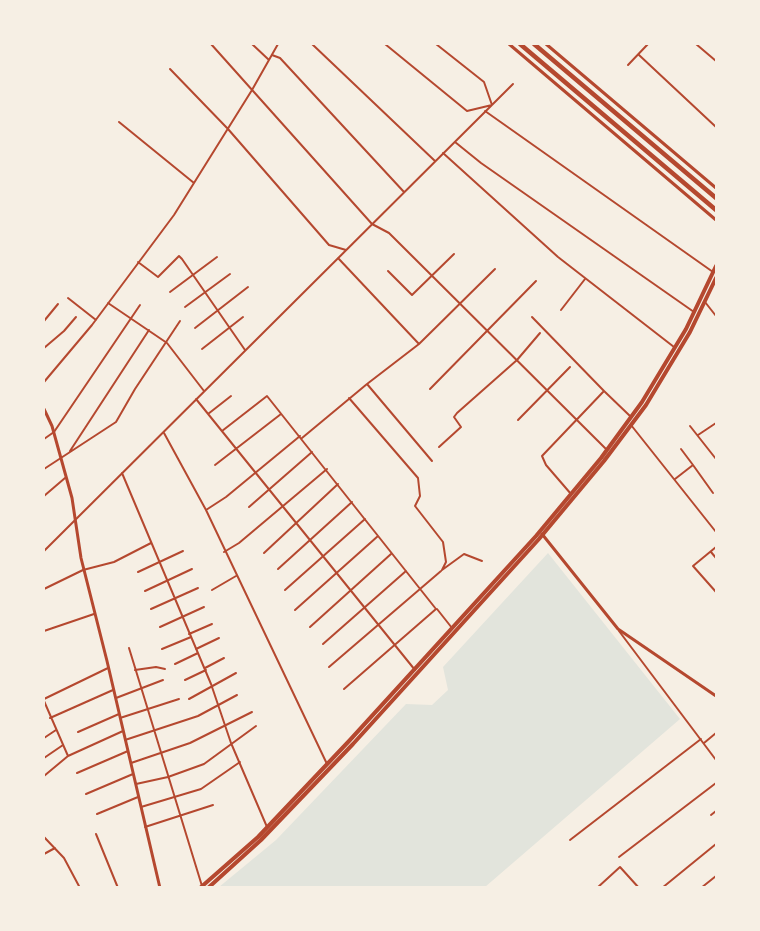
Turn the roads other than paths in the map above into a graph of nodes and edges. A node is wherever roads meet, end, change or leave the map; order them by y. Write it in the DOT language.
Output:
graph roads {
  1 [pos="211,44"];
  2 [pos="252,44"];
  3 [pos="278,44"];
  4 [pos="312,44"];
  5 [pos="385,44"];
  6 [pos="436,44"];
  7 [pos="509,44"];
  8 [pos="520,44"];
  9 [pos="534,44"];
  10 [pos="546,44"];
  11 [pos="648,44"];
  12 [pos="696,44"];
  13 [pos="545,52"];
  14 [pos="272,55"];
  15 [pos="639,55"];
  16 [pos="539,58"];
  17 [pos="269,60"];
  18 [pos="717,61"];
  19 [pos="628,66"];
  20 [pos="170,69"];
  21 [pos="513,84"];
  22 [pos="252,90"];
  23 [pos="492,105"];
  24 [pos="485,111"];
  25 [pos="119,122"];
  26 [pos="717,127"];
  27 [pos="228,129"];
  28 [pos="455,141"];
  29 [pos="443,153"];
  30 [pos="435,161"];
  31 [pos="195,183"];
  32 [pos="717,188"];
  33 [pos="404,192"];
  34 [pos="717,198"];
  35 [pos="717,210"];
  36 [pos="717,220"];
  37 [pos="372,224"];
  38 [pos="346,250"];
  39 [pos="454,254"];
  40 [pos="217,257"];
  41 [pos="338,258"];
  42 [pos="138,262"];
  43 [pos="717,266"];
  44 [pos="495,269"];
  45 [pos="388,271"];
  46 [pos="714,273"];
  47 [pos="193,274"];
  48 [pos="230,274"];
  49 [pos="432,276"];
  50 [pos="717,278"];
  51 [pos="585,279"];
  52 [pos="536,281"];
  53 [pos="248,287"];
  54 [pos="170,292"];
  55 [pos="207,294"];
  56 [pos="68,298"];
  57 [pos="705,302"];
  58 [pos="108,303"];
  59 [pos="58,304"];
  60 [pos="140,305"];
  61 [pos="461,305"];
  62 [pos="185,308"];
  63 [pos="218,310"];
  64 [pos="561,310"];
  65 [pos="694,312"];
  66 [pos="243,316"];
  67 [pos="717,316"];
  68 [pos="76,317"];
  69 [pos="532,317"];
  70 [pos="131,319"];
  71 [pos="96,320"];
  72 [pos="44,321"];
  73 [pos="180,321"];
  74 [pos="195,328"];
  75 [pos="231,328"];
  76 [pos="149,330"];
  77 [pos="488,332"];
  78 [pos="540,333"];
  79 [pos="168,343"];
  80 [pos="419,344"];
  81 [pos="674,347"];
  82 [pos="44,348"];
  83 [pos="202,349"];
  84 [pos="245,350"];
  85 [pos="517,360"];
  86 [pos="570,367"];
  87 [pos="44,382"];
  88 [pos="367,384"];
  89 [pos="430,389"];
  90 [pos="547,390"];
  91 [pos="204,391"];
  92 [pos="604,391"];
  93 [pos="231,396"];
  94 [pos="349,398"];
  95 [pos="196,399"];
  96 [pos="44,409"];
  97 [pos="282,413"];
  98 [pos="208,414"];
  99 [pos="633,419"];
  100 [pos="518,420"];
  101 [pos="578,421"];
  102 [pos="717,423"];
  103 [pos="631,425"];
  104 [pos="690,426"];
  105 [pos="222,431"];
  106 [pos="54,432"];
  107 [pos="163,432"];
  108 [pos="698,435"];
  109 [pos="301,437"];
  110 [pos="44,439"];
  111 [pos="439,447"];
  112 [pos="681,449"];
  113 [pos="237,450"];
  114 [pos="607,450"];
  115 [pos="312,452"];
  116 [pos="69,453"];
  117 [pos="60,459"];
  118 [pos="717,459"];
  119 [pos="432,461"];
  120 [pos="215,465"];
  121 [pos="693,465"];
  122 [pos="327,469"];
  123 [pos="44,470"];
  124 [pos="122,473"];
  125 [pos="256,473"];
  126 [pos="65,478"];
  127 [pos="675,479"];
  128 [pos="338,484"];
  129 [pos="269,490"];
  130 [pos="713,493"];
  131 [pos="571,494"];
  132 [pos="44,496"];
  133 [pos="352,502"];
  134 [pos="249,507"];
  135 [pos="283,507"];
  136 [pos="206,510"];
  137 [pos="365,519"];
  138 [pos="74,521"];
  139 [pos="296,523"];
  140 [pos="717,532"];
  141 [pos="541,533"];
  142 [pos="378,536"];
  143 [pos="310,540"];
  144 [pos="151,543"];
  145 [pos="717,547"];
  146 [pos="44,551"];
  147 [pos="183,551"];
  148 [pos="224,552"];
  149 [pos="711,552"];
  150 [pos="264,553"];
  151 [pos="391,554"];
  152 [pos="324,558"];
  153 [pos="717,558"];
  154 [pos="482,561"];
  155 [pos="158,562"];
  156 [pos="192,569"];
  157 [pos="278,569"];
  158 [pos="83,570"];
  159 [pos="442,570"];
  160 [pos="406,571"];
  161 [pos="138,572"];
  162 [pos="337,574"];
  163 [pos="236,576"];
  164 [pos="167,581"];
  165 [pos="198,588"];
  166 [pos="44,589"];
  167 [pos="420,589"];
  168 [pos="212,590"];
  169 [pos="285,590"];
  170 [pos="145,591"];
  171 [pos="351,591"];
  172 [pos="717,592"];
  173 [pos="174,599"];
  174 [pos="204,607"];
  175 [pos="364,608"];
  176 [pos="151,609"];
  177 [pos="436,609"];
  178 [pos="295,610"];
  179 [pos="94,614"];
  180 [pos="183,618"];
  181 [pos="212,624"];
  182 [pos="378,626"];
  183 [pos="160,627"];
  184 [pos="310,627"];
  185 [pos="452,628"];
  186 [pos="618,629"];
  187 [pos="44,631"];
  188 [pos="190,635"];
  189 [pos="219,638"];
  190 [pos="323,644"];
  191 [pos="394,645"];
  192 [pos="129,648"];
  193 [pos="162,649"];
  194 [pos="197,651"];
  195 [pos="224,658"];
  196 [pos="175,664"];
  197 [pos="329,667"];
  198 [pos="108,668"];
  199 [pos="165,669"];
  200 [pos="205,669"];
  201 [pos="415,669"];
  202 [pos="135,670"];
  203 [pos="236,673"];
  204 [pos="163,680"];
  205 [pos="185,680"];
  206 [pos="140,687"];
  207 [pos="212,688"];
  208 [pos="344,689"];
  209 [pos="114,690"];
  210 [pos="237,695"];
  211 [pos="717,696"];
  212 [pos="116,698"];
  213 [pos="179,699"];
  214 [pos="189,699"];
  215 [pos="44,700"];
  216 [pos="219,705"];
  217 [pos="147,710"];
  218 [pos="252,712"];
  219 [pos="49,714"];
  220 [pos="120,716"];
  221 [pos="44,717"];
  222 [pos="50,718"];
  223 [pos="225,725"];
  224 [pos="256,726"];
  225 [pos="153,729"];
  226 [pos="56,730"];
  227 [pos="123,731"];
  228 [pos="78,732"];
  229 [pos="717,733"];
  230 [pos="44,738"];
  231 [pos="701,739"];
  232 [pos="125,740"];
  233 [pos="231,742"];
  234 [pos="704,743"];
  235 [pos="63,745"];
  236 [pos="128,751"];
  237 [pos="160,753"];
  238 [pos="68,756"];
  239 [pos="44,758"];
  240 [pos="716,760"];
  241 [pos="240,762"];
  242 [pos="130,763"];
  243 [pos="327,764"];
  244 [pos="77,773"];
  245 [pos="133,774"];
  246 [pos="44,776"];
  247 [pos="168,777"];
  248 [pos="717,783"];
  249 [pos="135,784"];
  250 [pos="86,794"];
  251 [pos="174,796"];
  252 [pos="138,797"];
  253 [pos="213,805"];
  254 [pos="141,807"];
  255 [pos="717,811"];
  256 [pos="97,814"];
  257 [pos="711,815"];
  258 [pos="179,816"];
  259 [pos="145,827"];
  260 [pos="267,827"];
  261 [pos="96,834"];
  262 [pos="44,837"];
  263 [pos="570,840"];
  264 [pos="717,844"];
  265 [pos="55,848"];
  266 [pos="44,854"];
  267 [pos="619,857"];
  268 [pos="717,876"];
  269 [pos="201,887"];
  270 [pos="80,888"];
  271 [pos="117,888"];
  272 [pos="160,888"];
  273 [pos="208,888"];
  274 [pos="597,888"];
  275 [pos="639,888"];
  276 [pos="663,888"];
  277 [pos="701,888"];
  1 -- 22 [label="street"];
  2 -- 17 [label="street"];
  3 -- 14 [label="street"];
  4 -- 30 [label="street"];
  5 -- 23 [label="street"];
  6 -- 23 [label="street"];
  7 -- 36 [label="street"];
  8 -- 16 [label="highway"];
  9 -- 13 [label="highway"];
  10 -- 32 [label="street"];
  11 -- 15 [label="street"];
  12 -- 18 [label="street"];
  13 -- 16 [label="street"];
  13 -- 34 [label="highway"];
  14 -- 17 [label="street"];
  14 -- 33 [label="street"];
  15 -- 19 [label="street"];
  15 -- 26 [label="street"];
  16 -- 35 [label="highway"];
  17 -- 22 [label="street"];
  20 -- 27 [label="street"];
  21 -- 23 [label="street"];
  22 -- 27 [label="street"];
  22 -- 37 [label="street"];
  23 -- 24 [label="street"];
  24 -- 28 [label="street"];
  24 -- 46 [label="street"];
  25 -- 31 [label="street"];
  27 -- 31 [label="street"];
  27 -- 38 [label="street"];
  28 -- 29 [label="street"];
  28 -- 65 [label="street"];
  29 -- 30 [label="street"];
  29 -- 51 [label="street"];
  30 -- 33 [label="street"];
  31 -- 42 [label="street"];
  33 -- 37 [label="street"];
  37 -- 38 [label="street"];
  37 -- 49 [label="street"];
  38 -- 41 [label="street"];
  39 -- 49 [label="street"];
  40 -- 47 [label="street"];
  41 -- 80 [label="street"];
  41 -- 84 [label="street"];
  42 -- 47 [label="street"];
  42 -- 58 [label="street"];
  43 -- 46 [label="main road"];
  44 -- 61 [label="street"];
  45 -- 49 [label="street"];
  46 -- 65 [label="main road"];
  47 -- 54 [label="street"];
  47 -- 55 [label="street"];
  48 -- 55 [label="street"];
  49 -- 61 [label="street"];
  50 -- 57 [label="main road"];
  51 -- 64 [label="street"];
  51 -- 81 [label="street"];
  52 -- 77 [label="street"];
  53 -- 63 [label="street"];
  55 -- 62 [label="street"];
  55 -- 63 [label="street"];
  56 -- 71 [label="street"];
  57 -- 67 [label="street"];
  57 -- 99 [label="main road"];
  58 -- 70 [label="street"];
  58 -- 71 [label="street"];
  59 -- 72 [label="street"];
  60 -- 70 [label="street"];
  61 -- 77 [label="street"];
  61 -- 80 [label="street"];
  63 -- 74 [label="street"];
  63 -- 75 [label="street"];
  65 -- 81 [label="main road"];
  66 -- 75 [label="street"];
  68 -- 82 [label="street"];
  69 -- 92 [label="street"];
  70 -- 76 [label="street"];
  70 -- 106 [label="street"];
  71 -- 87 [label="street"];
  73 -- 79 [label="street"];
  75 -- 83 [label="street"];
  75 -- 84 [label="street"];
  76 -- 79 [label="street"];
  76 -- 116 [label="street"];
  77 -- 85 [label="street"];
  77 -- 89 [label="street"];
  78 -- 85 [label="street"];
  79 -- 91 [label="street"];
  79 -- 116 [label="street"];
  80 -- 88 [label="street"];
  81 -- 99 [label="main road"];
  84 -- 91 [label="street"];
  85 -- 90 [label="street"];
  85 -- 111 [label="street"];
  86 -- 90 [label="street"];
  88 -- 94 [label="street"];
  88 -- 119 [label="street"];
  90 -- 100 [label="street"];
  90 -- 101 [label="street"];
  91 -- 95 [label="street"];
  92 -- 99 [label="street"];
  92 -- 101 [label="street"];
  93 -- 98 [label="street"];
  94 -- 109 [label="street"];
  94 -- 159 [label="street"];
  95 -- 98 [label="street"];
  95 -- 107 [label="street"];
  96 -- 106 [label="street"];
  97 -- 105 [label="street"];
  97 -- 109 [label="street"];
  97 -- 113 [label="street"];
  98 -- 105 [label="street"];
  99 -- 103 [label="main road"];
  99 -- 114 [label="main road"];
  101 -- 114 [label="street"];
  101 -- 131 [label="street"];
  102 -- 108 [label="street"];
  103 -- 127 [label="street"];
  103 -- 141 [label="main road"];
  104 -- 108 [label="street"];
  105 -- 113 [label="street"];
  106 -- 110 [label="street"];
  106 -- 117 [label="street"];
  107 -- 124 [label="street"];
  107 -- 136 [label="street"];
  108 -- 118 [label="street"];
  109 -- 115 [label="street"];
  109 -- 125 [label="street"];
  112 -- 121 [label="street"];
  113 -- 120 [label="street"];
  113 -- 125 [label="street"];
  114 -- 131 [label="main road"];
  115 -- 122 [label="street"];
  115 -- 129 [label="street"];
  116 -- 117 [label="street"];
  117 -- 123 [label="street"];
  117 -- 126 [label="street"];
  121 -- 127 [label="street"];
  121 -- 130 [label="street"];
  122 -- 128 [label="street"];
  122 -- 135 [label="street"];
  124 -- 138 [label="street"];
  124 -- 144 [label="street"];
  125 -- 129 [label="street"];
  125 -- 136 [label="street"];
  126 -- 132 [label="street"];
  126 -- 138 [label="street"];
  127 -- 140 [label="street"];
  128 -- 133 [label="street"];
  128 -- 139 [label="street"];
  129 -- 134 [label="street"];
  129 -- 135 [label="street"];
  131 -- 141 [label="main road"];
  133 -- 137 [label="street"];
  133 -- 143 [label="street"];
  135 -- 139 [label="street"];
  135 -- 148 [label="street"];
  136 -- 148 [label="street"];
  137 -- 142 [label="street"];
  137 -- 152 [label="street"];
  138 -- 146 [label="street"];
  138 -- 158 [label="street"];
  139 -- 143 [label="street"];
  139 -- 150 [label="street"];
  141 -- 185 [label="main road"];
  141 -- 186 [label="street"];
  141 -- 273 [label="main road"];
  142 -- 151 [label="street"];
  142 -- 162 [label="street"];
  143 -- 152 [label="street"];
  143 -- 157 [label="street"];
  144 -- 155 [label="street"];
  144 -- 158 [label="street"];
  145 -- 149 [label="street"];
  147 -- 155 [label="street"];
  148 -- 163 [label="street"];
  149 -- 153 [label="street"];
  149 -- 172 [label="street"];
  151 -- 160 [label="street"];
  151 -- 171 [label="street"];
  152 -- 162 [label="street"];
  152 -- 169 [label="street"];
  154 -- 159 [label="street"];
  155 -- 161 [label="street"];
  155 -- 164 [label="street"];
  156 -- 164 [label="street"];
  158 -- 166 [label="street"];
  158 -- 179 [label="street"];
  159 -- 167 [label="street"];
  160 -- 167 [label="street"];
  160 -- 175 [label="street"];
  162 -- 171 [label="street"];
  162 -- 178 [label="street"];
  163 -- 168 [label="street"];
  163 -- 243 [label="street"];
  164 -- 170 [label="street"];
  164 -- 173 [label="street"];
  165 -- 173 [label="street"];
  167 -- 177 [label="street"];
  167 -- 182 [label="street"];
  171 -- 175 [label="street"];
  171 -- 184 [label="street"];
  173 -- 176 [label="street"];
  173 -- 180 [label="street"];
  174 -- 180 [label="street"];
  175 -- 182 [label="street"];
  175 -- 190 [label="street"];
  177 -- 185 [label="street"];
  177 -- 191 [label="street"];
  179 -- 187 [label="street"];
  179 -- 198 [label="street"];
  180 -- 183 [label="street"];
  180 -- 188 [label="street"];
  181 -- 188 [label="street"];
  182 -- 191 [label="street"];
  182 -- 197 [label="street"];
  185 -- 201 [label="main road"];
  186 -- 211 [label="street"];
  186 -- 231 [label="street"];
  188 -- 193 [label="street"];
  188 -- 194 [label="street"];
  189 -- 194 [label="street"];
  191 -- 201 [label="street"];
  191 -- 208 [label="street"];
  192 -- 202 [label="street"];
  194 -- 196 [label="street"];
  194 -- 200 [label="street"];
  195 -- 200 [label="street"];
  198 -- 209 [label="street"];
  198 -- 215 [label="street"];
  199 -- 202 [label="street"];
  200 -- 205 [label="street"];
  200 -- 207 [label="street"];
  201 -- 243 [label="main road"];
  202 -- 206 [label="street"];
  203 -- 207 [label="street"];
  204 -- 206 [label="street"];
  206 -- 212 [label="street"];
  206 -- 217 [label="street"];
  207 -- 214 [label="street"];
  207 -- 216 [label="street"];
  209 -- 212 [label="street"];
  209 -- 222 [label="street"];
  210 -- 216 [label="street"];
  212 -- 220 [label="street"];
  213 -- 217 [label="street"];
  215 -- 219 [label="street"];
  216 -- 223 [label="street"];
  216 -- 225 [label="street"];
  217 -- 220 [label="street"];
  217 -- 225 [label="street"];
  218 -- 223 [label="street"];
  219 -- 221 [label="street"];
  219 -- 222 [label="street"];
  220 -- 227 [label="street"];
  220 -- 228 [label="street"];
  222 -- 226 [label="street"];
  223 -- 233 [label="street"];
  223 -- 237 [label="street"];
  224 -- 233 [label="street"];
  225 -- 232 [label="street"];
  225 -- 237 [label="street"];
  226 -- 230 [label="street"];
  226 -- 235 [label="street"];
  227 -- 232 [label="street"];
  227 -- 238 [label="street"];
  229 -- 234 [label="street"];
  231 -- 234 [label="street"];
  231 -- 263 [label="street"];
  232 -- 236 [label="street"];
  233 -- 241 [label="street"];
  233 -- 247 [label="street"];
  234 -- 240 [label="street"];
  235 -- 238 [label="street"];
  235 -- 239 [label="street"];
  236 -- 242 [label="street"];
  236 -- 244 [label="street"];
  237 -- 242 [label="street"];
  237 -- 247 [label="street"];
  238 -- 246 [label="street"];
  241 -- 251 [label="street"];
  241 -- 260 [label="street"];
  242 -- 245 [label="street"];
  243 -- 260 [label="main road"];
  245 -- 249 [label="street"];
  245 -- 250 [label="street"];
  247 -- 249 [label="street"];
  247 -- 251 [label="street"];
  248 -- 267 [label="street"];
  249 -- 252 [label="street"];
  251 -- 254 [label="street"];
  251 -- 258 [label="street"];
  252 -- 254 [label="street"];
  252 -- 256 [label="street"];
  253 -- 258 [label="street"];
  254 -- 259 [label="street"];
  255 -- 257 [label="street"];
  258 -- 259 [label="street"];
  258 -- 269 [label="street"];
  259 -- 272 [label="street"];
  260 -- 269 [label="main road"];
  261 -- 271 [label="street"];
  262 -- 265 [label="street"];
  264 -- 276 [label="street"];
  265 -- 266 [label="street"];
  265 -- 270 [label="street"];
  268 -- 277 [label="street"];
  274 -- 275 [label="street"];
}
